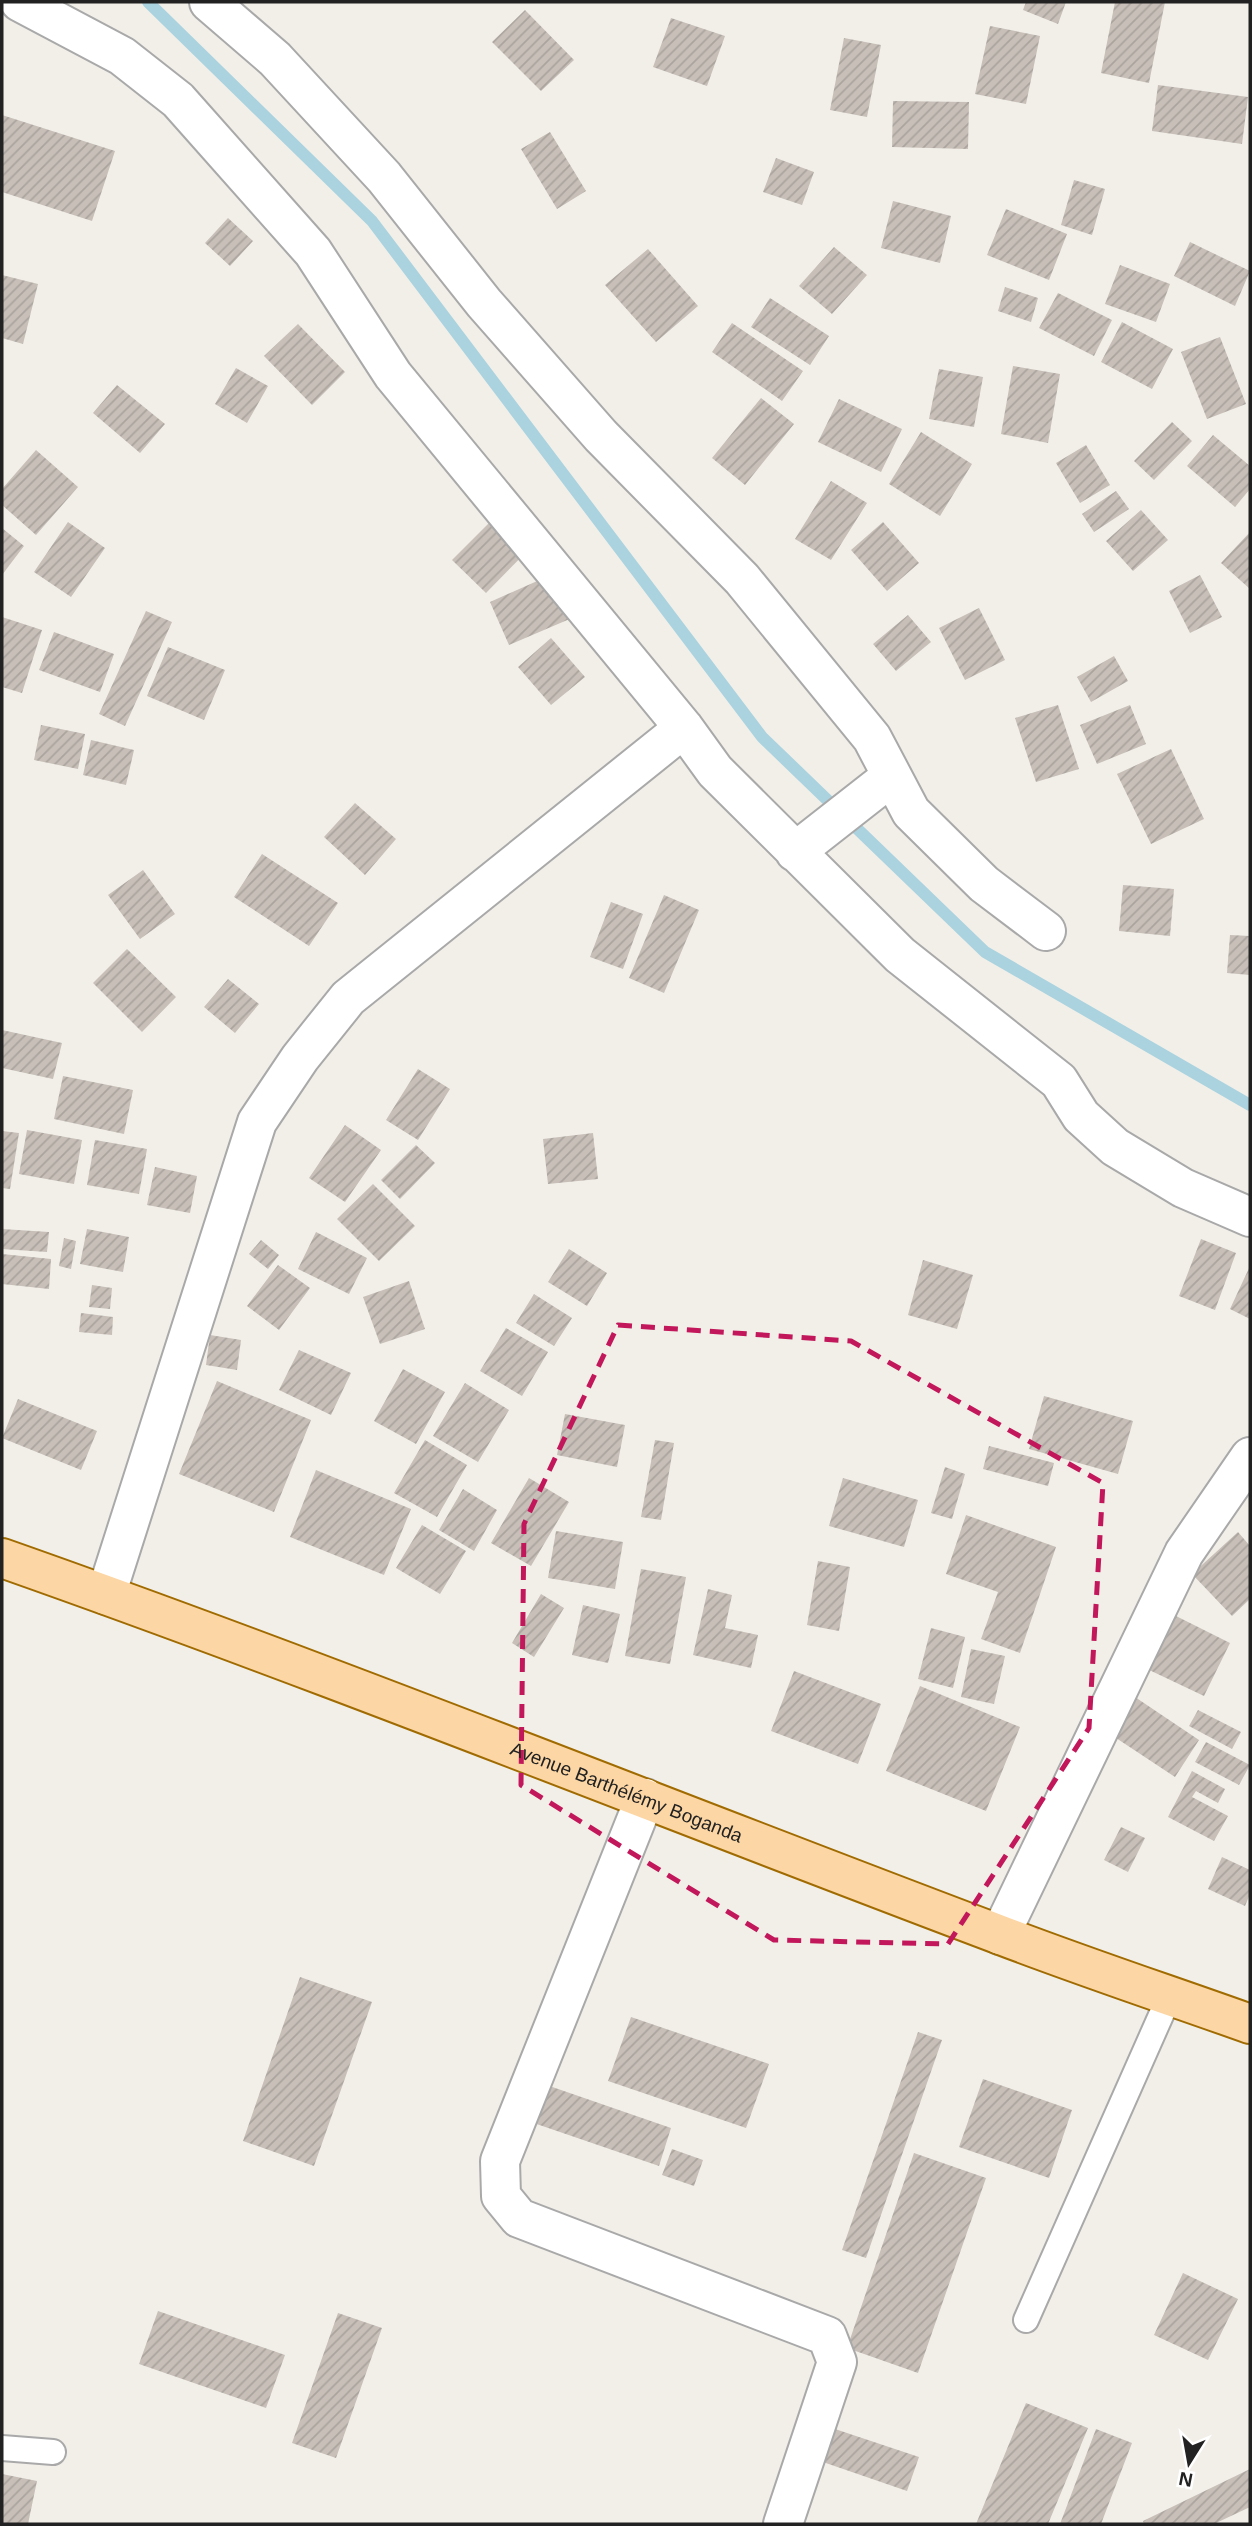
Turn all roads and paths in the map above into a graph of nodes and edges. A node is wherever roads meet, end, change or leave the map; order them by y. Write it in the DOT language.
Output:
graph roads {
  1 [pos="20,2"];
  2 [pos="209,2"];
  3 [pos="684,729"];
  4 [pos="892,776"];
  5 [pos="795,852"];
  6 [pos="1046,931"];
  7 [pos="1250,1217"];
  8 [pos="1250,1457"];
  9 [pos="3,1562"];
  10 [pos="106,1595"];
  11 [pos="645,1798"];
  12 [pos="1000,1935"];
  13 [pos="1170,1995"];
  14 [pos="1250,2024"];
  15 [pos="1026,2320"];
  16 [pos="2,2448"];
  17 [pos="53,2452"];
  18 [pos="783,2524"];
  1 -- 3 [label="street"];
  2 -- 4 [label="street"];
  3 -- 5 [label="street"];
  3 -- 10 [label="street"];
  4 -- 5 [label="street"];
  4 -- 6 [label="street"];
  5 -- 7 [label="street"];
  8 -- 12 [label="street"];
  9 -- 10 [label="main road, Avenue Barthélémy Boganda"];
  10 -- 11 [label="main road, Avenue Barthélémy Boganda"];
  11 -- 12 [label="main road, Avenue Barthélémy Boganda"];
  11 -- 18 [label="street"];
  12 -- 13 [label="main road, Avenue Barthélémy Boganda"];
  13 -- 14 [label="main road, Avenue Barthélémy Boganda"];
  13 -- 15 [label="lane"];
  16 -- 17 [label="lane"];
}
